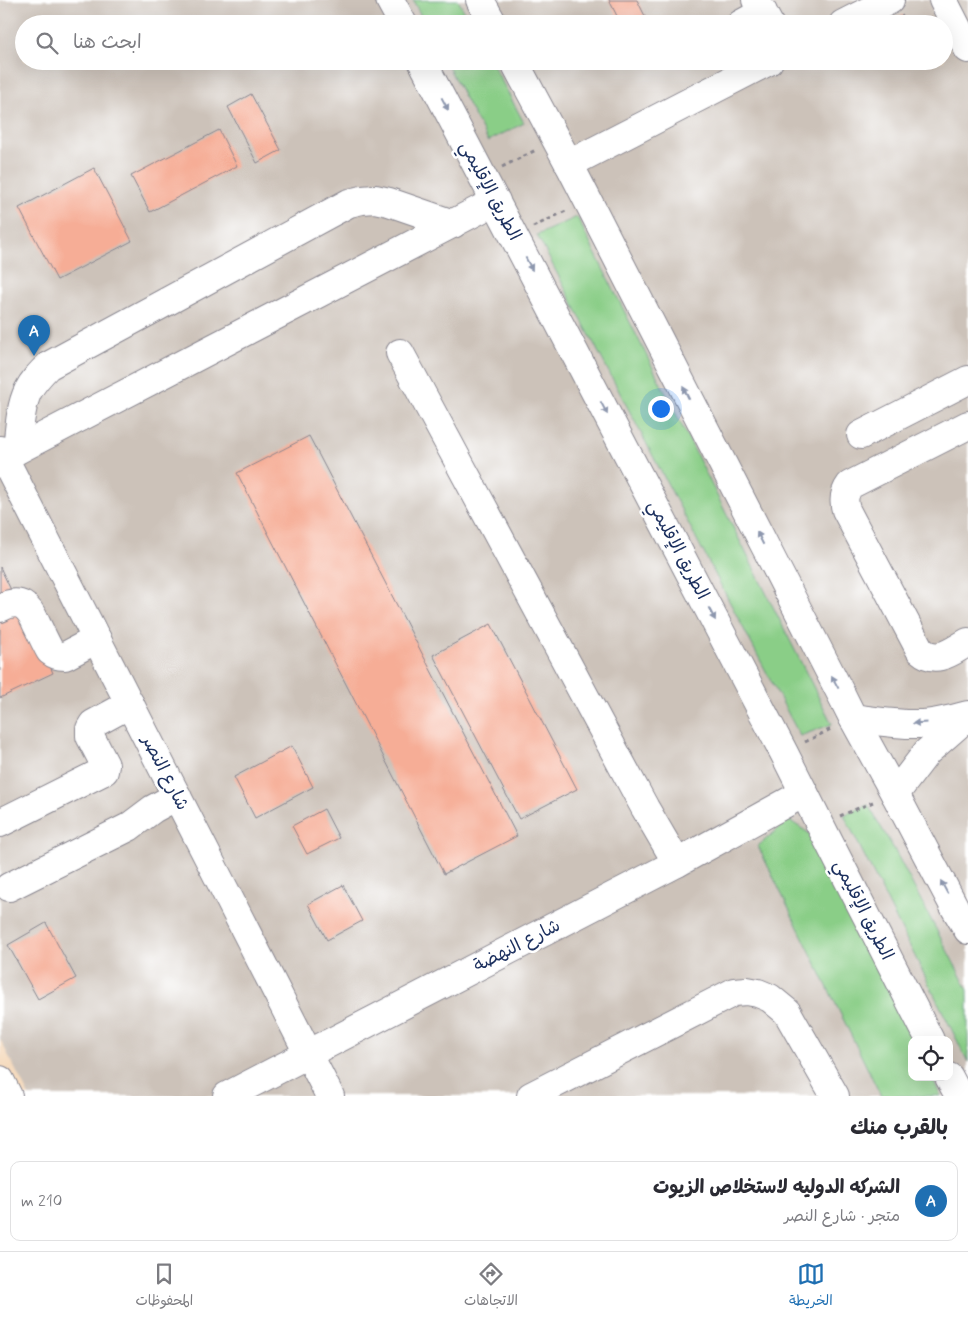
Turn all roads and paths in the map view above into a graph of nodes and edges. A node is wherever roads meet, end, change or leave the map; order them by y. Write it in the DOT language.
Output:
graph roads {
  1 [pos="390,0"];
  2 [pos="480,0"];
  3 [pos="890,0"];
  4 [pos="942,0"];
  5 [pos="398,15"];
  6 [pos="488,15"];
  7 [pos="861,15"];
  8 [pos="950,15"];
  9 [pos="953,21"];
  10 [pos="968,49"];
  11 [pos="427,70"];
  12 [pos="519,70"];
  13 [pos="750,70"];
  14 [pos="563,152"];
  15 [pos="483,176"];
  16 [pos="588,200"];
  17 [pos="496,201"];
  18 [pos="453,224"];
  19 [pos="514,236"];
  20 [pos="400,353"];
  21 [pos="968,380"];
  22 [pos="968,425"];
  23 [pos="861,436"];
  24 [pos="5,454"];
  25 [pos="0,608"];
  26 [pos="97,639"];
  27 [pos="968,642"];
  28 [pos="130,704"];
  29 [pos="968,716"];
  30 [pos="853,718"];
  31 [pos="784,753"];
  32 [pos="804,793"];
  33 [pos="895,794"];
  34 [pos="177,796"];
  35 [pos="0,823"];
  36 [pos="820,824"];
  37 [pos="677,863"];
  38 [pos="9,887"];
  39 [pos="968,930"];
  40 [pos="928,1036"];
  41 [pos="308,1053"];
  42 [pos="0,1080"];
  43 [pos="951,1081"];
  44 [pos="8,1096"];
  45 [pos="227,1096"];
  46 [pos="330,1096"];
  47 [pos="531,1096"];
  48 [pos="835,1096"];
  49 [pos="959,1096"];
  1 -- 5 [label="main road"];
  2 -- 6 [label="main road"];
  3 -- 7 [label="main road"];
  4 -- 8 [label="main road"];
  9 -- 10 [label="main road"];
  11 -- 15 [label="main road, الطريق الإقليمي, one-way"];
  12 -- 14 [label="main road"];
  13 -- 14 [label="main road"];
  14 -- 15 [label="path"];
  14 -- 16 [label="main road"];
  15 -- 17 [label="main road, الطريق الإقليمي"];
  16 -- 19 [label="path"];
  30 -- 16 [label="main road, one-way"];
  17 -- 18 [label="main road"];
  17 -- 19 [label="main road, الطريق الإقليمي"];
  18 -- 24 [label="main road"];
  18 -- 24 [label="main road"];
  19 -- 31 [label="main road, الطريق الإقليمي, one-way"];
  20 -- 37 [label="main road"];
  21 -- 23 [label="main road"];
  22 -- 27 [label="main road"];
  24 -- 26 [label="main road, شارع النصر"];
  25 -- 26 [label="main road"];
  26 -- 28 [label="main road, شارع النصر"];
  28 -- 34 [label="main road, شارع النصر"];
  28 -- 35 [label="main road"];
  29 -- 30 [label="main road, one-way"];
  29 -- 33 [label="main road"];
  30 -- 31 [label="path"];
  30 -- 33 [label="main road"];
  31 -- 32 [label="main road, الطريق الإقليمي"];
  32 -- 36 [label="main road, الطريق الإقليمي"];
  32 -- 37 [label="main road, شارع النهضة"];
  33 -- 36 [label="path"];
  39 -- 33 [label="main road, one-way"];
  34 -- 38 [label="main road"];
  34 -- 41 [label="main road, شارع النصر"];
  36 -- 40 [label="main road, الطريق الإقليمي"];
  37 -- 41 [label="main road, شارع النهضة"];
  41 -- 45 [label="main road, شارع النهضة"];
  41 -- 46 [label="main road, شارع النصر"];
  42 -- 44 [label="main road"];
  43 -- 49 [label="main road"];
  47 -- 48 [label="main road"];
}
